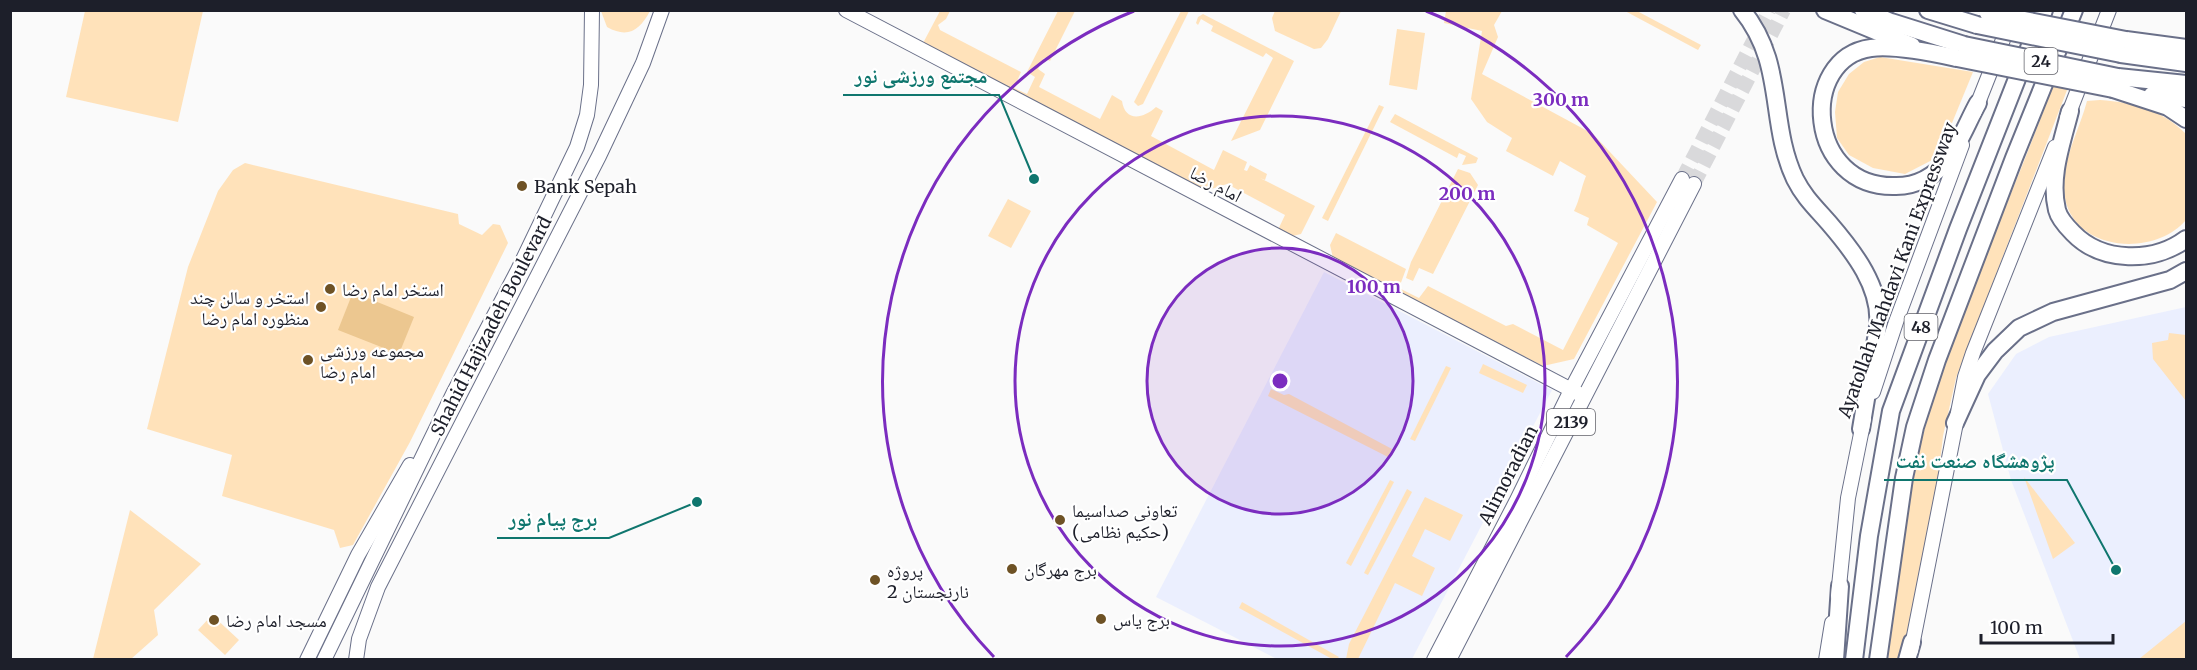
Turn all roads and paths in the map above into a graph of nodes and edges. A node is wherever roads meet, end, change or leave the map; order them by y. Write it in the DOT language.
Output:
graph roads {
  1 [pos="592,10"];
  2 [pos="662,10"];
  3 [pos="846,10"];
  4 [pos="1742,10"];
  5 [pos="1825,10"];
  6 [pos="1863,10"];
  7 [pos="1928,10"];
  8 [pos="2014,10"];
  9 [pos="2044,10"];
  10 [pos="2074,10"];
  11 [pos="2109,11"];
  12 [pos="1982,15"];
  13 [pos="2187,46"];
  14 [pos="2124,47"];
  15 [pos="1961,51"];
  16 [pos="1926,52"];
  17 [pos="2187,63"];
  18 [pos="2115,83"];
  19 [pos="2187,84"];
  20 [pos="2187,99"];
  21 [pos="1978,103"];
  22 [pos="2070,111"];
  23 [pos="2187,119"];
  24 [pos="1688,182"];
  25 [pos="2187,239"];
  26 [pos="2187,271"];
  27 [pos="1577,393"];
  28 [pos="453,394"];
  29 [pos="1955,423"];
  30 [pos="1861,429"];
  31 [pos="1840,586"];
  32 [pos="1912,642"];
  33 [pos="307,660"];
  34 [pos="324,660"];
  35 [pos="356,660"];
  36 [pos="1434,660"];
  37 [pos="1449,660"];
  38 [pos="1826,660"];
  39 [pos="1835,660"];
  40 [pos="1854,660"];
  41 [pos="1878,660"];
  42 [pos="1908,660"];
  1 -- 28 [label="main road, Shahid Hajizadeh Boulevard"];
  2 -- 35 [label="main road, Shahid Hajizadeh Boulevard"];
  3 -- 27 [label="main road, امام رضا"];
  4 -- 30 [label="highway"];
  5 -- 16 [label="highway"];
  6 -- 15 [label="highway"];
  7 -- 12 [label="highway"];
  8 -- 21 [label="main road, Ayatollah Mahdavi Kani Expressway"];
  9 -- 40 [label="highway, 48"];
  10 -- 41 [label="highway, 48"];
  11 -- 22 [label="main road"];
  12 -- 14 [label="highway, bridge"];
  13 -- 14 [label="highway"];
  14 -- 17 [label="highway"];
  15 -- 16 [label="highway"];
  15 -- 18 [label="highway, bridge"];
  16 -- 21 [label="highway"];
  18 -- 19 [label="highway"];
  18 -- 20 [label="highway"];
  18 -- 23 [label="highway"];
  21 -- 30 [label="main road, Ayatollah Mahdavi Kani Expressway"];
  22 -- 25 [label="highway"];
  22 -- 29 [label="main road"];
  24 -- 27 [label="main road, Alimoradian / 2139"];
  26 -- 29 [label="highway"];
  27 -- 36 [label="main road, Alimoradian / 2139"];
  27 -- 37 [label="main road, Alimoradian / 2139"];
  28 -- 33 [label="main road"];
  28 -- 34 [label="main road, Shahid Hajizadeh Boulevard"];
  29 -- 32 [label="main road"];
  30 -- 31 [label="main road, Ayatollah Mahdavi Kani Expressway"];
  31 -- 38 [label="main road, Ayatollah Mahdavi Kani Expressway"];
  31 -- 39 [label="highway"];
  32 -- 42 [label="highway"];
}
